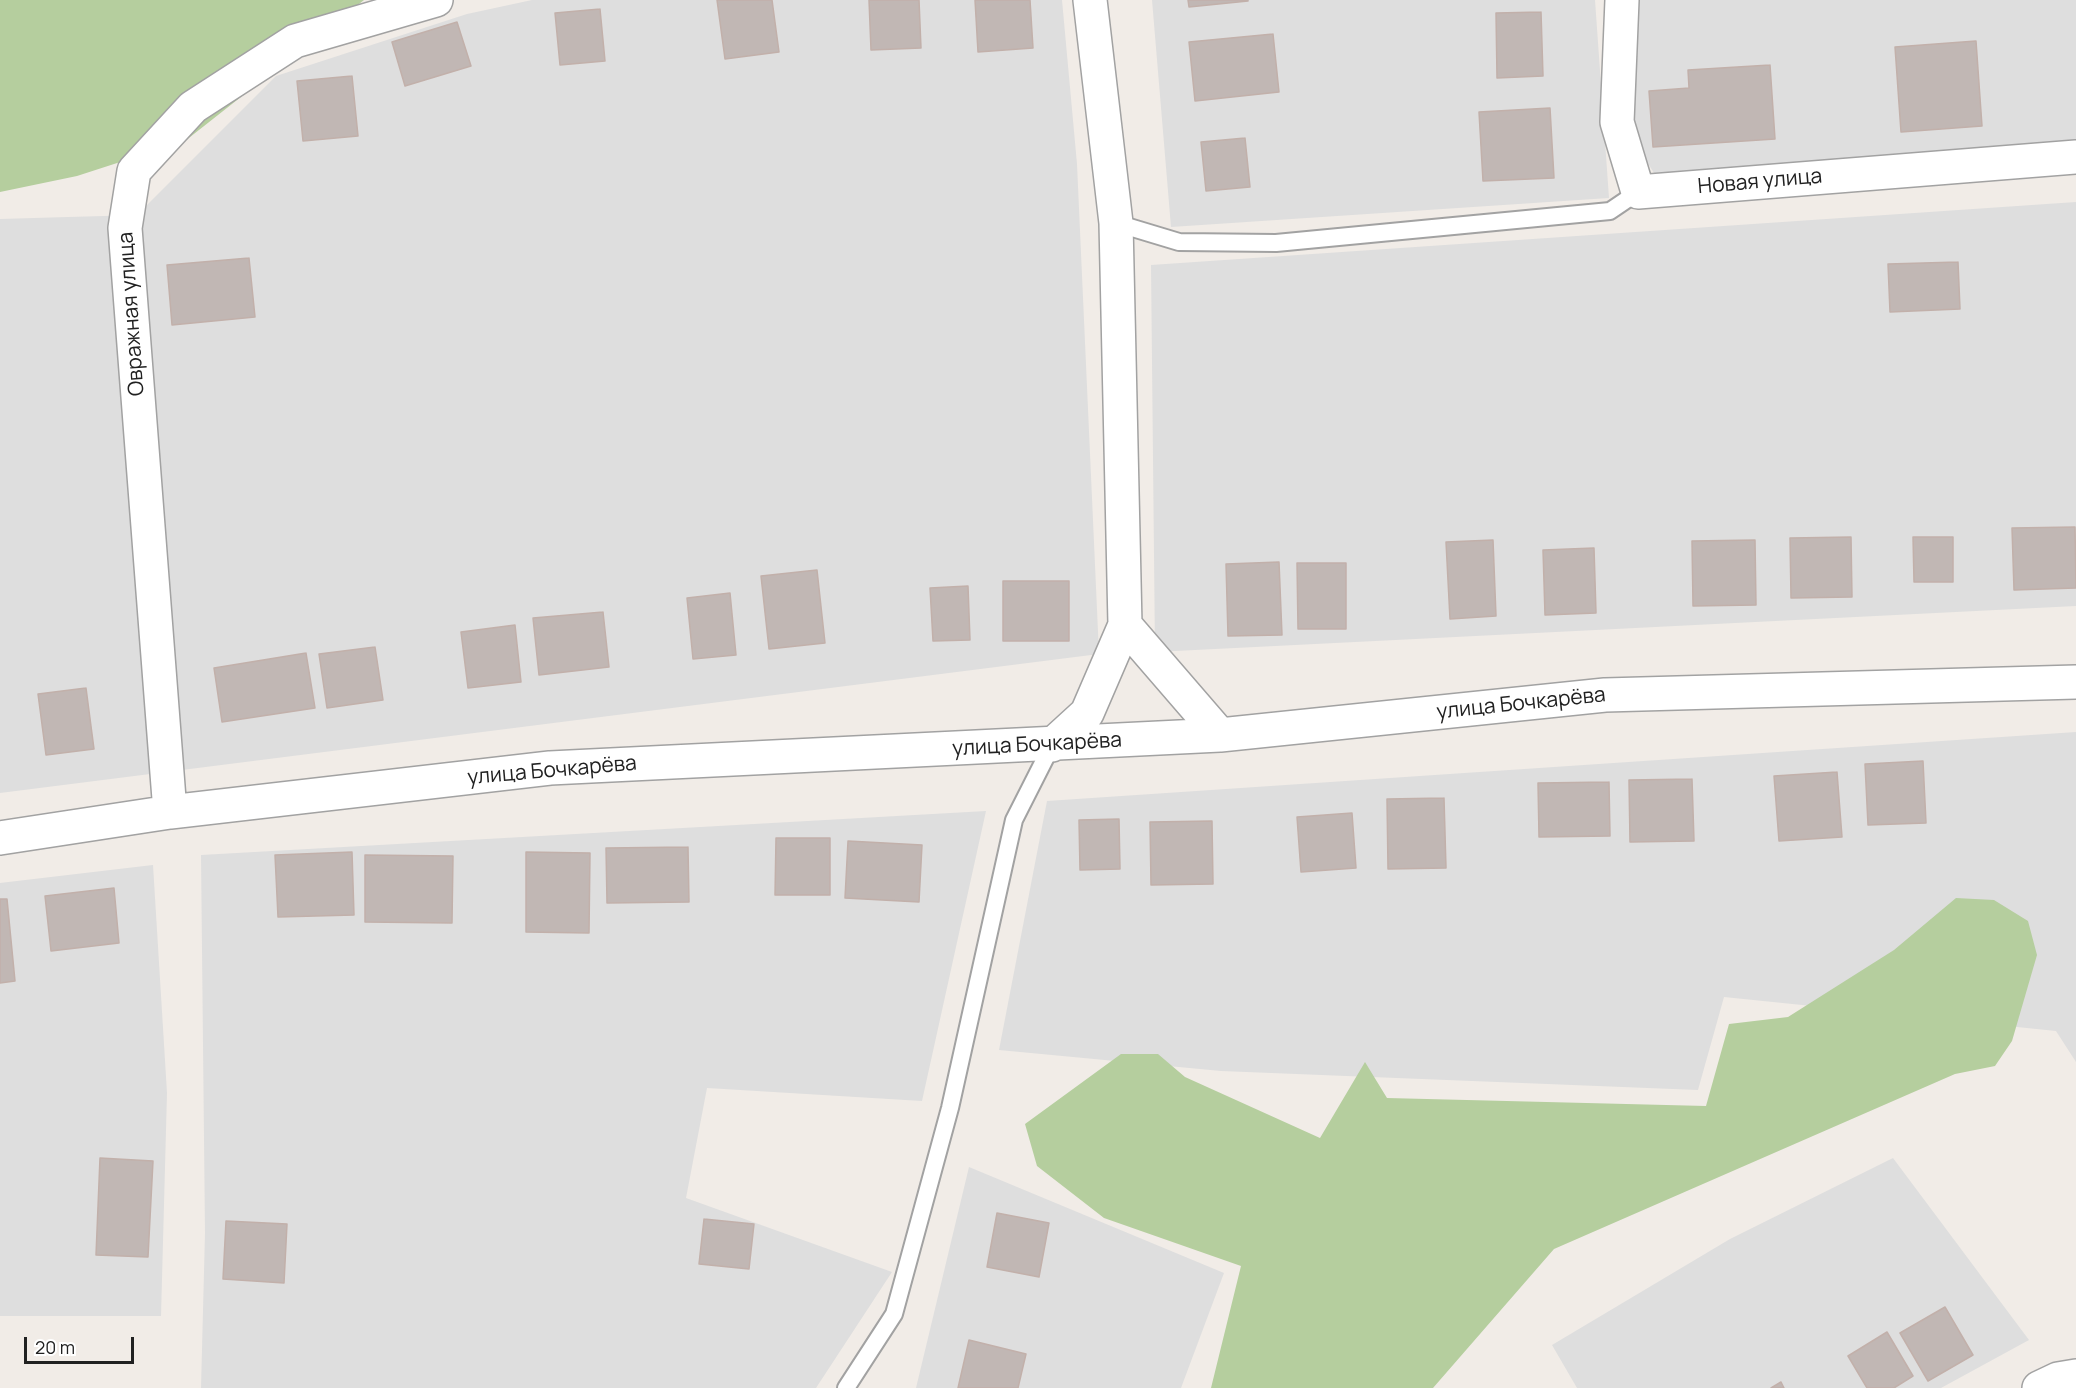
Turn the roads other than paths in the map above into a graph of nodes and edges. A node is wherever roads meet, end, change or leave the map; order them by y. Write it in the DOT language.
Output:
graph roads {
  1 [pos="436,0"];
  2 [pos="1090,0"];
  3 [pos="1622,0"];
  4 [pos="2076,157"];
  5 [pos="1638,192"];
  6 [pos="1116,223"];
  7 [pos="1125,626"];
  8 [pos="2076,682"];
  9 [pos="1220,735"];
  10 [pos="1052,745"];
  11 [pos="170,812"];
  12 [pos="0,838"];
  13 [pos="2076,1376"];
  14 [pos="846,1388"];
  15 [pos="2039,1388"];
  1 -- 11 [label="street, Овражная улица"];
  2 -- 6 [label="street"];
  3 -- 5 [label="street"];
  4 -- 5 [label="street, Новая улица"];
  5 -- 6 [label="lane"];
  6 -- 7 [label="street"];
  7 -- 9 [label="street"];
  7 -- 10 [label="street"];
  8 -- 9 [label="street, улица Бочкарёва"];
  9 -- 10 [label="street, улица Бочкарёва"];
  10 -- 11 [label="street, улица Бочкарёва"];
  10 -- 14 [label="lane"];
  11 -- 12 [label="street, улица Бочкарёва"];
  13 -- 15 [label="street"];
}
